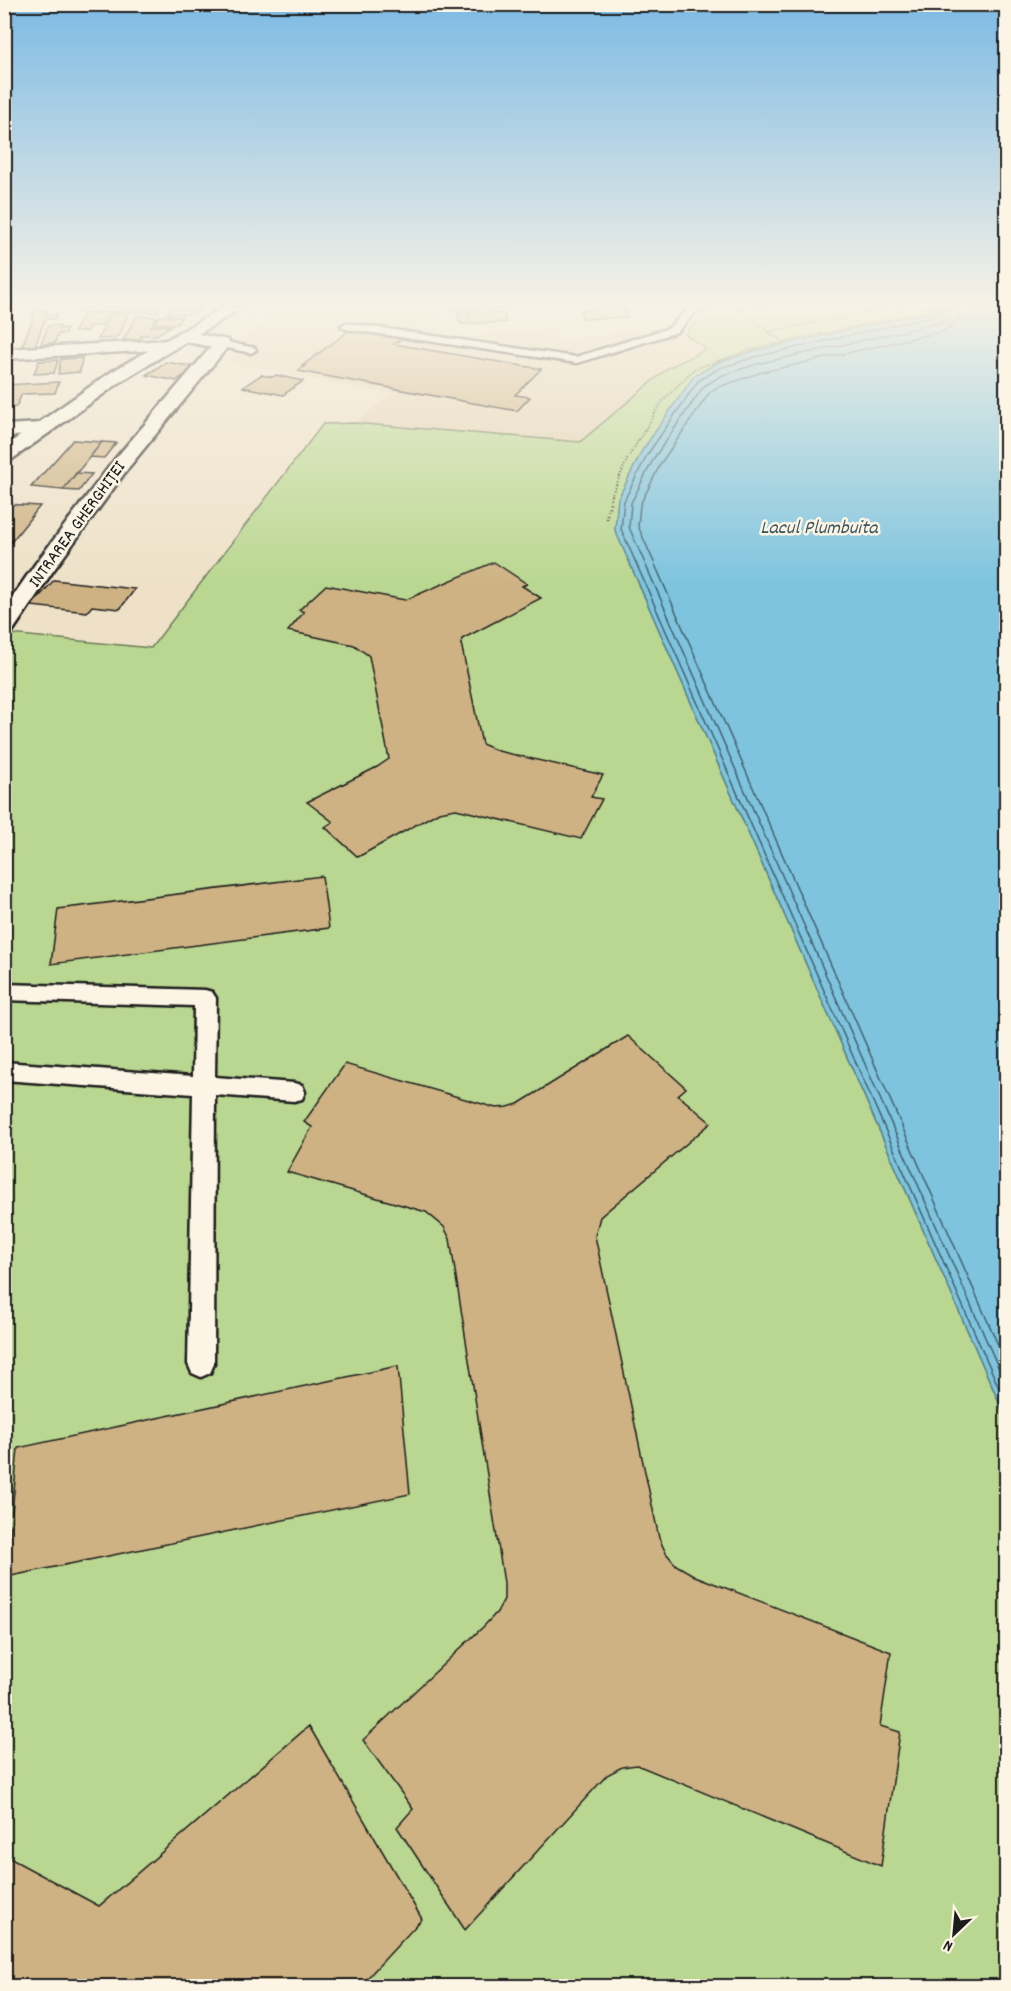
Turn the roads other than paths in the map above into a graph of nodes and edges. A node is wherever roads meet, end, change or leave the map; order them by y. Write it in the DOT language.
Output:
graph roads {
  1 [pos="83,400"];
  2 [pos="177,400"];
  3 [pos="42,429"];
  4 [pos="4,431"];
  5 [pos="4,456"];
  6 [pos="4,627"];
  7 [pos="4,992"];
  8 [pos="4,1071"];
  9 [pos="203,1085"];
  10 [pos="294,1092"];
  11 [pos="201,1364"];
  1 -- 3 [label="street"];
  2 -- 6 [label="street, INTRAREA GHERGHIȚEI"];
  3 -- 4 [label="street"];
  3 -- 5 [label="street"];
  7 -- 9 [label="lane"];
  8 -- 9 [label="lane"];
  9 -- 10 [label="lane"];
  9 -- 11 [label="lane"];
}
